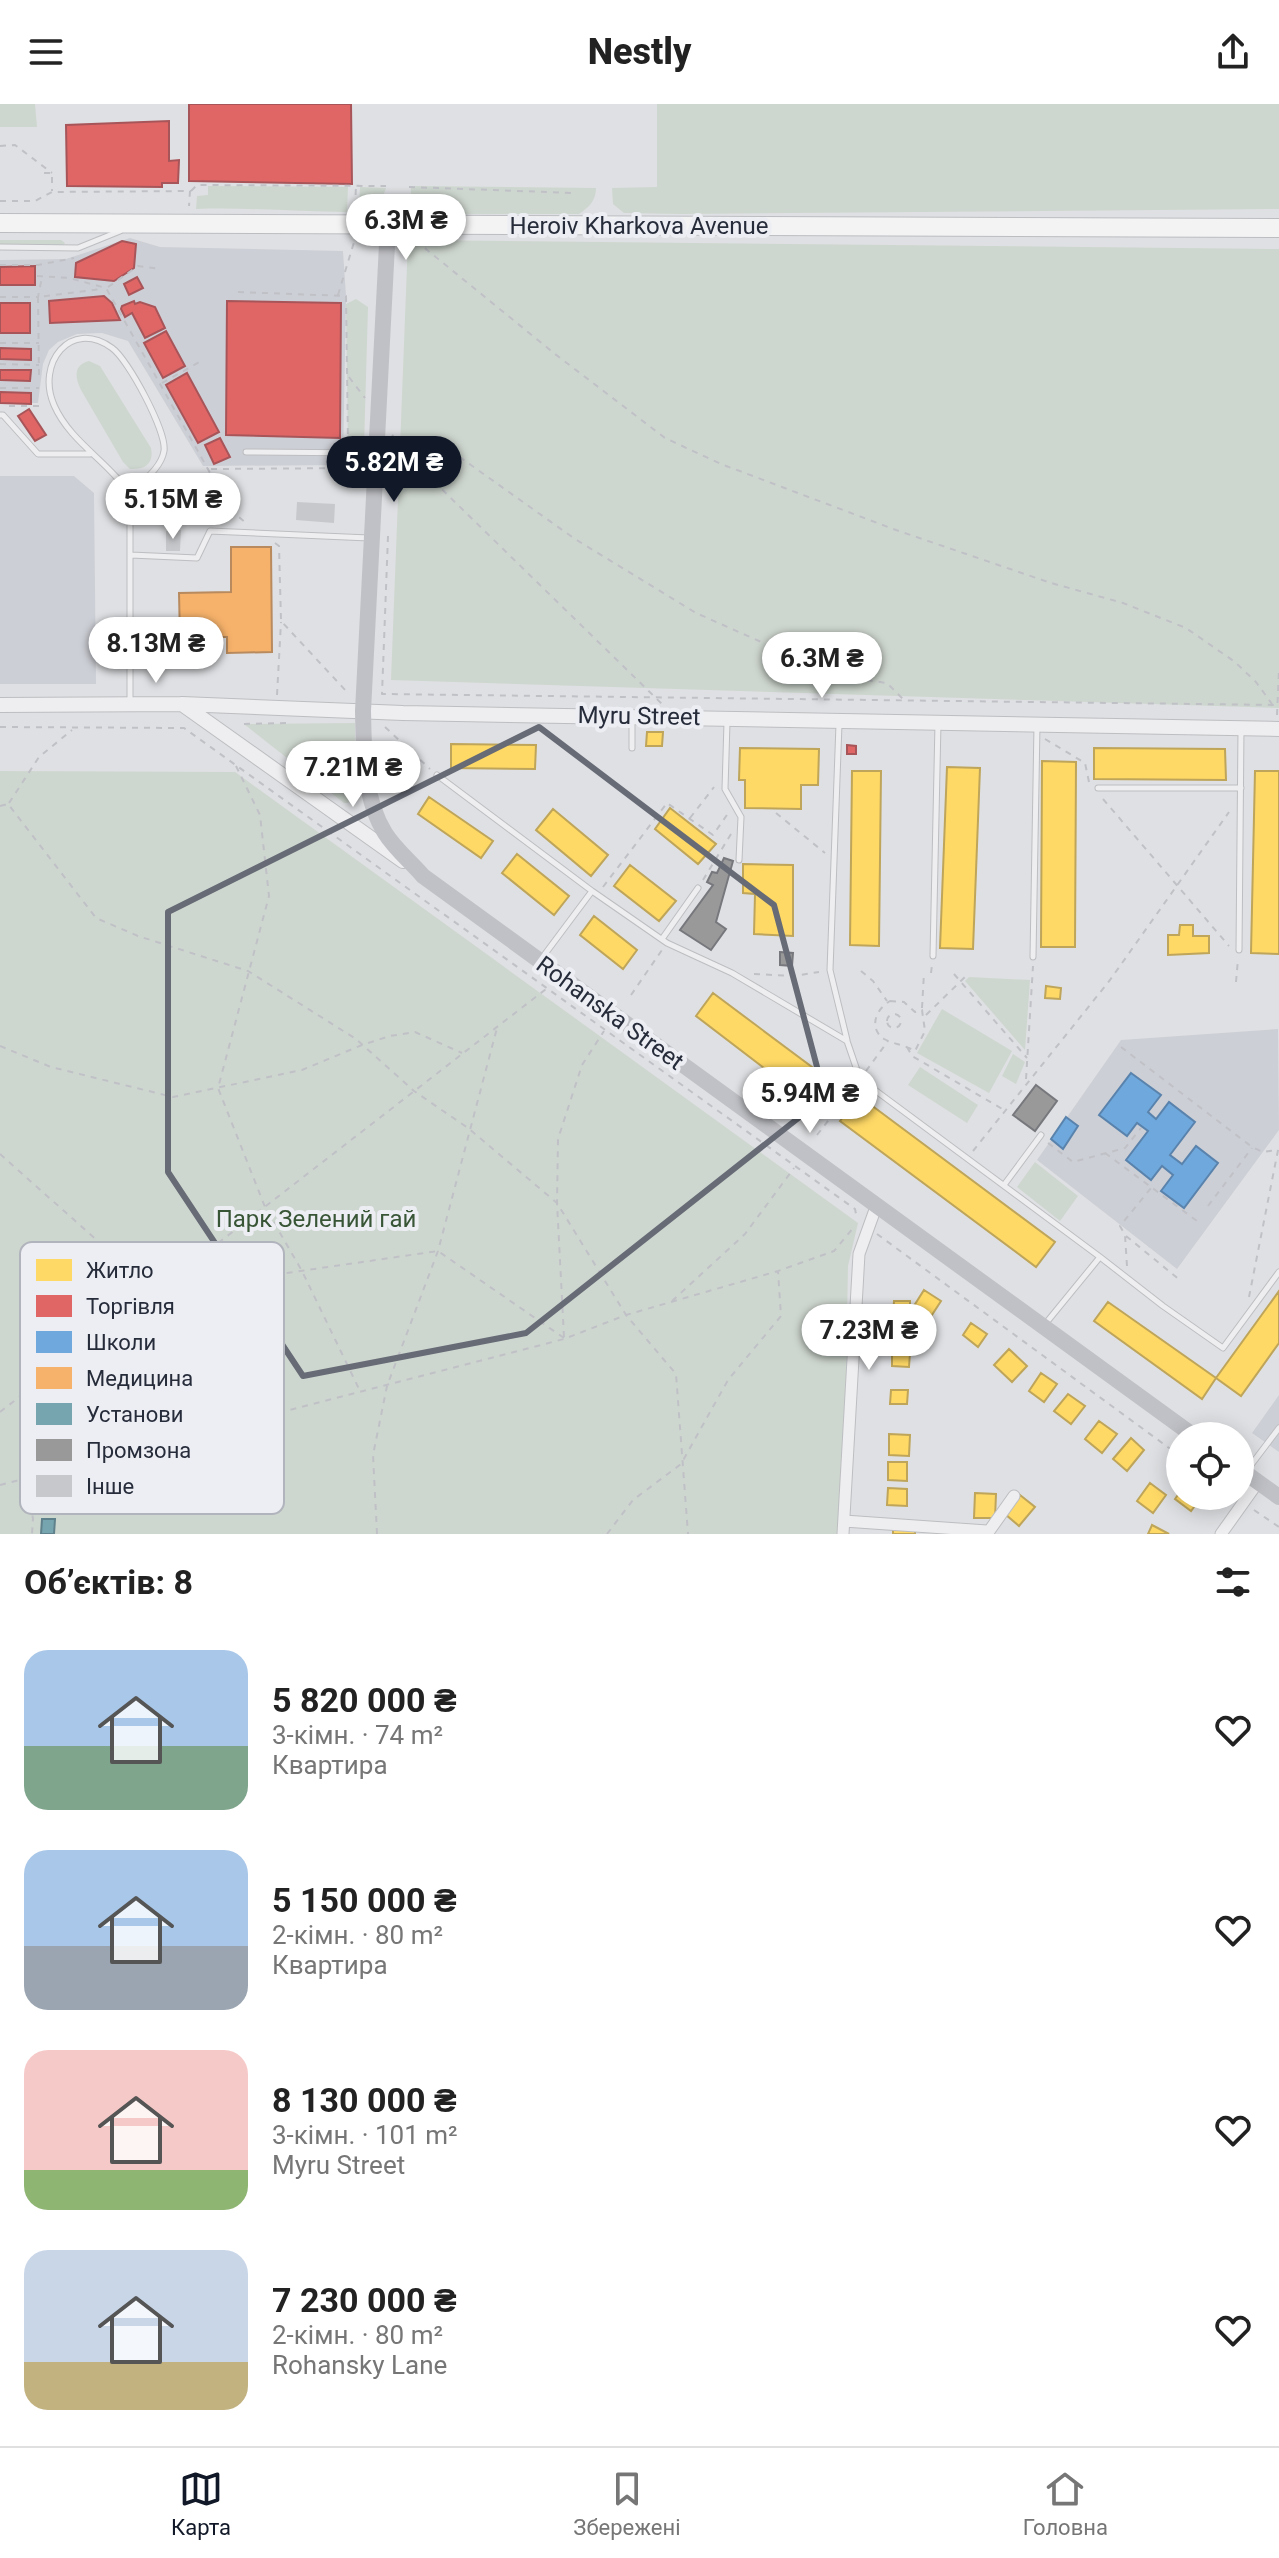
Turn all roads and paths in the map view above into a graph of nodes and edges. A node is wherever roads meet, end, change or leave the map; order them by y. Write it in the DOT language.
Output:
graph roads {
  1 [pos="0,146"];
  2 [pos="44,173"];
  3 [pos="52,173"];
  4 [pos="356,184"];
  5 [pos="386,186"];
  6 [pos="409,187"];
  7 [pos="190,191"];
  8 [pos="52,192"];
  9 [pos="574,193"];
  10 [pos="0,201"];
  11 [pos="189,209"];
  12 [pos="355,212"];
  13 [pos="0,223"];
  14 [pos="141,223"];
  15 [pos="388,225"];
  16 [pos="1279,228"];
  17 [pos="355,239"];
  18 [pos="0,247"];
  19 [pos="399,247"];
  20 [pos="73,259"];
  21 [pos="0,265"];
  22 [pos="37,276"];
  23 [pos="42,276"];
  24 [pos="238,292"];
  25 [pos="338,295"];
  26 [pos="0,297"];
  27 [pos="0,343"];
  28 [pos="39,343"];
  29 [pos="203,360"];
  30 [pos="0,364"];
  31 [pos="40,365"];
  32 [pos="161,384"];
  33 [pos="0,388"];
  34 [pos="39,388"];
  35 [pos="0,406"];
  36 [pos="44,406"];
  37 [pos="0,415"];
  38 [pos="400,447"];
  39 [pos="246,452"];
  40 [pos="348,453"];
  41 [pos="377,453"];
  42 [pos="90,454"];
  43 [pos="363,468"];
  44 [pos="208,469"];
  45 [pos="390,469"];
  46 [pos="130,494"];
  47 [pos="258,533"];
  48 [pos="372,538"];
  49 [pos="131,555"];
  50 [pos="281,621"];
  51 [pos="1279,669"];
  52 [pos="347,692"];
  53 [pos="382,694"];
  54 [pos="657,697"];
  55 [pos="277,698"];
  56 [pos="904,700"];
  57 [pos="130,703"];
  58 [pos="182,704"];
  59 [pos="0,705"];
  60 [pos="1276,705"];
  61 [pos="363,711"];
  62 [pos="632,716"];
  63 [pos="663,717"];
  64 [pos="727,717"];
  65 [pos="839,719"];
  66 [pos="938,722"];
  67 [pos="382,723"];
  68 [pos="0,727"];
  69 [pos="73,728"];
  70 [pos="1241,728"];
  71 [pos="1279,729"];
  72 [pos="1039,730"];
  73 [pos="632,748"];
  74 [pos="236,766"];
  75 [pos="437,775"];
  76 [pos="1090,784"];
  77 [pos="714,787"];
  78 [pos="1099,791"];
  79 [pos="1241,792"];
  80 [pos="8,804"];
  81 [pos="0,806"];
  82 [pos="729,812"];
  83 [pos="776,813"];
  84 [pos="741,817"];
  85 [pos="690,819"];
  86 [pos="739,860"];
  87 [pos="834,860"];
  88 [pos="423,876"];
  89 [pos="1177,884"];
  90 [pos="698,888"];
  91 [pos="594,892"];
  92 [pos="664,941"];
  93 [pos="1228,945"];
  94 [pos="1239,950"];
  95 [pos="933,956"];
  96 [pos="1033,957"];
  97 [pos="539,962"];
  98 [pos="830,970"];
  99 [pos="248,971"];
  100 [pos="861,971"];
  101 [pos="732,973"];
  102 [pos="924,973"];
  103 [pos="954,974"];
  104 [pos="968,974"];
  105 [pos="1033,976"];
  106 [pos="1236,982"];
  107 [pos="546,988"];
  108 [pos="631,995"];
  109 [pos="888,1002"];
  110 [pos="922,1010"];
  111 [pos="925,1016"];
  112 [pos="497,1027"];
  113 [pos="604,1031"];
  114 [pos="847,1041"];
  115 [pos="888,1041"];
  116 [pos="362,1045"];
  117 [pos="906,1045"];
  118 [pos="0,1046"];
  119 [pos="1121,1047"];
  120 [pos="463,1053"];
  121 [pos="1028,1059"];
  122 [pos="860,1079"];
  123 [pos="1026,1083"];
  124 [pos="218,1088"];
  125 [pos="414,1091"];
  126 [pos="1004,1110"];
  127 [pos="468,1128"];
  128 [pos="1141,1128"];
  129 [pos="817,1135"];
  130 [pos="1041,1135"];
  131 [pos="1048,1143"];
  132 [pos="1279,1145"];
  133 [pos="1252,1147"];
  134 [pos="1276,1150"];
  135 [pos="1105,1153"];
  136 [pos="0,1154"];
  137 [pos="967,1158"];
  138 [pos="795,1167"];
  139 [pos="1004,1185"];
  140 [pos="1152,1187"];
  141 [pos="557,1203"];
  142 [pos="1208,1206"];
  143 [pos="265,1207"];
  144 [pos="876,1207"];
  145 [pos="1197,1221"];
  146 [pos="868,1229"];
  147 [pos="1125,1235"];
  148 [pos="99,1242"];
  149 [pos="220,1242"];
  150 [pos="438,1251"];
  151 [pos="1100,1257"];
  152 [pos="302,1271"];
  153 [pos="778,1271"];
  154 [pos="1279,1272"];
  155 [pos="284,1274"];
  156 [pos="1128,1279"];
  157 [pos="1181,1281"];
  158 [pos="670,1303"];
  159 [pos="626,1315"];
  160 [pos="1246,1317"];
  161 [pos="1043,1327"];
  162 [pos="564,1339"];
  163 [pos="387,1386"];
  164 [pos="361,1392"];
  165 [pos="20,1397"];
  166 [pos="284,1410"];
  167 [pos="0,1412"];
  168 [pos="1175,1422"];
  169 [pos="1279,1428"];
  170 [pos="1166,1446"];
  171 [pos="681,1464"];
  172 [pos="1254,1466"];
  173 [pos="1254,1479"];
  174 [pos="20,1480"];
  175 [pos="0,1485"];
  176 [pos="1014,1496"];
  177 [pos="1279,1497"];
  178 [pos="1254,1509"];
  179 [pos="1238,1510"];
  180 [pos="32,1514"];
  181 [pos="844,1521"];
  182 [pos="1279,1527"];
  183 [pos="987,1532"];
  184 [pos="32,1534"];
  185 [pos="377,1534"];
  186 [pos="607,1534"];
  187 [pos="688,1534"];
  188 [pos="843,1534"];
  189 [pos="1221,1534"];
  1 -- 3 [label="path"];
  2 -- 3 [label="path"];
  3 -- 8 [label="path"];
  4 -- 5 [label="path"];
  4 -- 7 [label="path"];
  4 -- 12 [label="path"];
  6 -- 9 [label="path"];
  7 -- 8 [label="path"];
  7 -- 11 [label="path"];
  8 -- 10 [label="path"];
  13 -- 14 [label="main road, Heroiv Kharkova Avenue"];
  14 -- 15 [label="main road, Heroiv Kharkova Avenue"];
  14 -- 18 [label="lane"];
  15 -- 16 [label="main road, Heroiv Kharkova Avenue"];
  15 -- 41 [label="main road"];
  17 -- 25 [label="path"];
  19 -- 60 [label="path"];
  20 -- 21 [label="path"];
  22 -- 23 [label="path"];
  23 -- 26 [label="path"];
  23 -- 32 [label="path"];
  24 -- 25 [label="path"];
  25 -- 40 [label="path"];
  27 -- 28 [label="path"];
  29 -- 32 [label="path"];
  30 -- 31 [label="path"];
  32 -- 44 [label="path"];
  33 -- 34 [label="path"];
  35 -- 36 [label="path"];
  37 -- 42 [label="lane"];
  38 -- 56 [label="path"];
  39 -- 40 [label="lane"];
  40 -- 41 [label="lane"];
  41 -- 48 [label="main road"];
  42 -- 46 [label="lane"];
  42 -- 46 [label="lane"];
  43 -- 44 [label="path"];
  44 -- 47 [label="path"];
  45 -- 54 [label="path"];
  46 -- 49 [label="lane"];
  47 -- 48 [label="lane"];
  47 -- 49 [label="lane"];
  47 -- 50 [label="path"];
  48 -- 61 [label="main road"];
  49 -- 57 [label="lane"];
  50 -- 52 [label="path"];
  50 -- 55 [label="path"];
  51 -- 60 [label="path"];
  53 -- 54 [label="path"];
  54 -- 56 [label="path"];
  54 -- 63 [label="path"];
  56 -- 60 [label="path"];
  57 -- 58 [label="street, Myru Street"];
  57 -- 59 [label="street, Myru Street"];
  58 -- 61 [label="street, Myru Street"];
  58 -- 88 [label="street, Rohanska Street"];
  61 -- 62 [label="street, Myru Street"];
  61 -- 88 [label="main road"];
  62 -- 63 [label="street, Myru Street"];
  62 -- 73 [label="lane"];
  63 -- 64 [label="street, Myru Street"];
  64 -- 65 [label="street, Myru Street"];
  64 -- 84 [label="lane"];
  65 -- 66 [label="street, Myru Street"];
  65 -- 87 [label="lane"];
  66 -- 72 [label="street, Myru Street"];
  66 -- 95 [label="lane"];
  67 -- 75 [label="path"];
  68 -- 69 [label="path"];
  69 -- 74 [label="path"];
  69 -- 80 [label="path"];
  70 -- 71 [label="street, Myru Street"];
  70 -- 72 [label="street, Myru Street"];
  70 -- 79 [label="lane"];
  72 -- 76 [label="path"];
  72 -- 96 [label="lane"];
  74 -- 99 [label="path"];
  74 -- 107 [label="path"];
  75 -- 91 [label="lane"];
  77 -- 85 [label="path"];
  78 -- 79 [label="lane"];
  78 -- 89 [label="path"];
  79 -- 89 [label="path"];
  79 -- 94 [label="lane"];
  80 -- 81 [label="path"];
  80 -- 99 [label="path"];
  82 -- 85 [label="path"];
  83 -- 87 [label="path"];
  84 -- 86 [label="lane"];
  84 -- 90 [label="path"];
  85 -- 91 [label="path"];
  87 -- 98 [label="lane"];
  88 -- 97 [label="main road, Rohanska Street"];
  89 -- 93 [label="path"];
  89 -- 123 [label="path"];
  90 -- 92 [label="lane"];
  91 -- 92 [label="lane"];
  91 -- 97 [label="lane"];
  92 -- 101 [label="lane"];
  92 -- 108 [label="path"];
  94 -- 106 [label="path"];
  97 -- 144 [label="main road, Rohanska Street"];
  98 -- 101 [label="path"];
  98 -- 114 [label="lane"];
  99 -- 116 [label="path"];
  99 -- 124 [label="path"];
  100 -- 109 [label="path"];
  101 -- 114 [label="lane"];
  102 -- 110 [label="path"];
  103 -- 121 [label="path"];
  104 -- 111 [label="path"];
  105 -- 121 [label="path"];
  107 -- 112 [label="path"];
  107 -- 113 [label="path"];
  110 -- 115 [label="path"];
  110 -- 117 [label="path"];
  112 -- 120 [label="path"];
  112 -- 127 [label="path"];
  113 -- 138 [label="path"];
  113 -- 141 [label="path"];
  114 -- 122 [label="lane"];
  115 -- 117 [label="path"];
  115 -- 122 [label="path"];
  116 -- 120 [label="path"];
  116 -- 124 [label="path"];
  116 -- 125 [label="path"];
  117 -- 126 [label="path"];
  118 -- 124 [label="path"];
  119 -- 133 [label="path"];
  120 -- 125 [label="path"];
  121 -- 123 [label="path"];
  122 -- 129 [label="path"];
  122 -- 137 [label="lane"];
  123 -- 126 [label="path"];
  124 -- 143 [label="path"];
  125 -- 127 [label="path"];
  125 -- 143 [label="path"];
  126 -- 137 [label="path"];
  127 -- 141 [label="path"];
  127 -- 150 [label="path"];
  128 -- 135 [label="path"];
  130 -- 139 [label="lane"];
  131 -- 135 [label="path"];
  132 -- 134 [label="path"];
  133 -- 134 [label="path"];
  133 -- 142 [label="path"];
  134 -- 160 [label="path"];
  135 -- 140 [label="path"];
  136 -- 148 [label="path"];
  137 -- 139 [label="lane"];
  138 -- 153 [label="path"];
  138 -- 158 [label="path"];
  139 -- 151 [label="lane"];
  140 -- 145 [label="path"];
  140 -- 147 [label="path"];
  141 -- 159 [label="path"];
  141 -- 162 [label="path"];
  143 -- 149 [label="path"];
  143 -- 152 [label="path"];
  144 -- 146 [label="street"];
  144 -- 161 [label="main road, Rohanska Street"];
  146 -- 170 [label="path"];
  146 -- 181 [label="street"];
  147 -- 156 [label="path"];
  147 -- 157 [label="path"];
  150 -- 152 [label="path"];
  150 -- 162 [label="path"];
  150 -- 163 [label="path"];
  151 -- 156 [label="lane"];
  151 -- 161 [label="lane"];
  152 -- 155 [label="path"];
  152 -- 164 [label="path"];
  153 -- 158 [label="path"];
  153 -- 171 [label="path"];
  154 -- 160 [label="lane"];
  156 -- 160 [label="lane"];
  158 -- 159 [label="path"];
  159 -- 162 [label="path"];
  159 -- 171 [label="path"];
  161 -- 168 [label="main road, Rohanska Street"];
  162 -- 163 [label="path"];
  163 -- 164 [label="path"];
  163 -- 185 [label="path"];
  164 -- 166 [label="path"];
  165 -- 167 [label="path"];
  169 -- 172 [label="lane"];
  171 -- 186 [label="path"];
  171 -- 187 [label="path"];
  173 -- 177 [label="main road"];
  174 -- 175 [label="path"];
  176 -- 183 [label="street"];
  178 -- 182 [label="path"];
  179 -- 189 [label="street"];
  180 -- 184 [label="path"];
  181 -- 183 [label="street"];
  181 -- 188 [label="street"];
}
